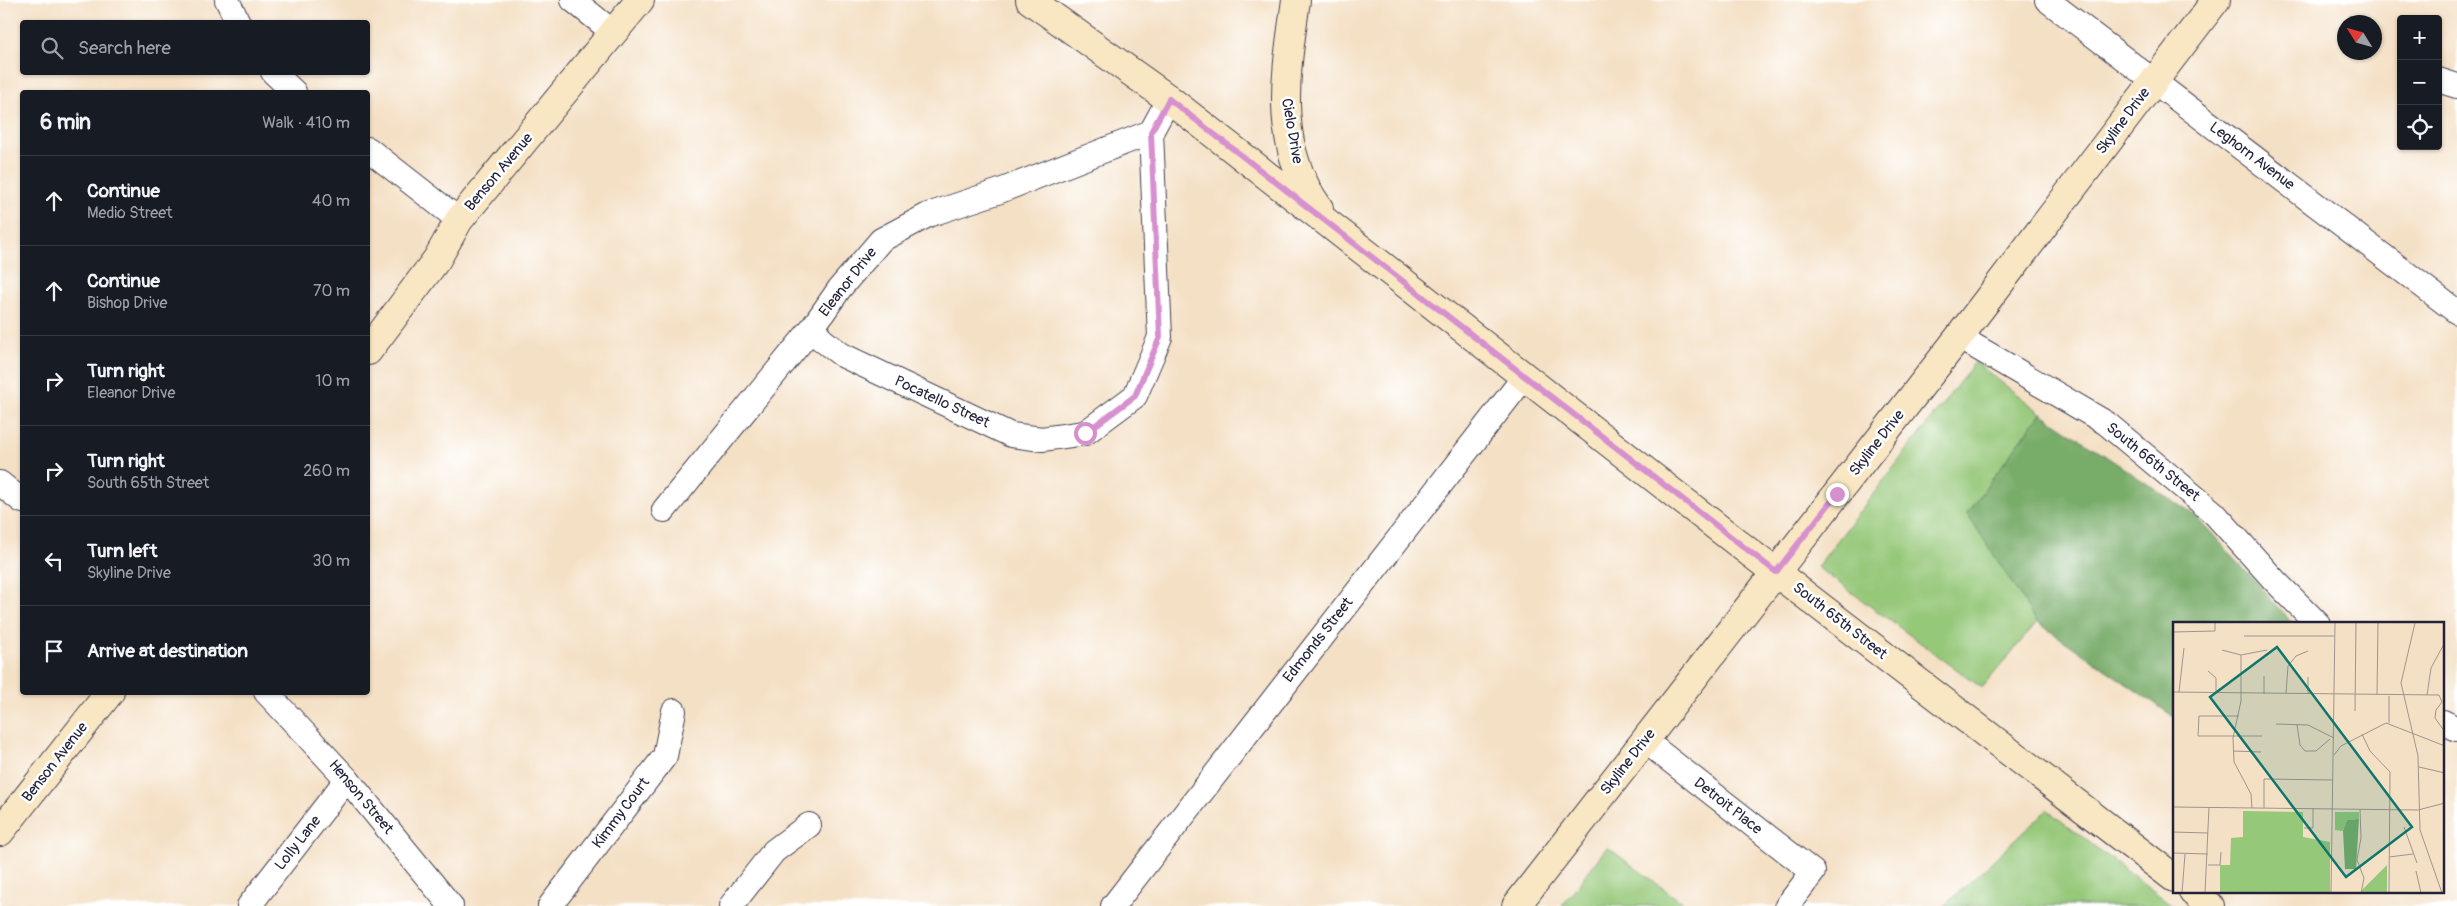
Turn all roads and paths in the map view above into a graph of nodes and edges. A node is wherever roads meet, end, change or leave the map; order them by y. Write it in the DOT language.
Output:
graph roads {
  1 [pos="227,0"];
  2 [pos="573,0"];
  3 [pos="640,0"];
  4 [pos="1030,0"];
  5 [pos="1296,0"];
  6 [pos="2048,0"];
  7 [pos="2216,0"];
  8 [pos="237,20"];
  9 [pos="614,33"];
  10 [pos="277,75"];
  11 [pos="2442,81"];
  12 [pos="2154,82"];
  13 [pos="2457,86"];
  14 [pos="292,90"];
  15 [pos="1169,99"];
  16 [pos="1151,132"];
  17 [pos="370,151"];
  18 [pos="459,220"];
  19 [pos="1331,223"];
  20 [pos="2457,312"];
  21 [pos="813,327"];
  22 [pos="1959,337"];
  23 [pos="370,348"];
  24 [pos="1525,376"];
  25 [pos="0,483"];
  26 [pos="20,499"];
  27 [pos="664,510"];
  28 [pos="1776,572"];
  29 [pos="2316,622"];
  30 [pos="108,695"];
  31 [pos="269,695"];
  32 [pos="674,711"];
  33 [pos="2444,722"];
  34 [pos="2457,729"];
  35 [pos="1644,740"];
  36 [pos="347,779"];
  37 [pos="809,825"];
  38 [pos="1,827"];
  39 [pos="2173,877"];
  40 [pos="2195,894"];
  41 [pos="249,906"];
  42 [pos="452,906"];
  43 [pos="550,906"];
  44 [pos="732,906"];
  45 [pos="1113,906"];
  46 [pos="1516,906"];
  47 [pos="1787,906"];
  48 [pos="2210,906"];
  1 -- 8 [label="street"];
  2 -- 9 [label="street"];
  3 -- 9 [label="street, Benson Avenue"];
  4 -- 15 [label="street, South 65th Street"];
  5 -- 19 [label="street, Cielo Drive"];
  6 -- 12 [label="street, Leghorn Avenue"];
  7 -- 12 [label="street, Skyline Drive"];
  9 -- 18 [label="street, Benson Avenue"];
  10 -- 14 [label="street"];
  11 -- 13 [label="street"];
  12 -- 20 [label="street, Leghorn Avenue"];
  12 -- 22 [label="street, Skyline Drive"];
  15 -- 16 [label="street"];
  15 -- 19 [label="street, South 65th Street"];
  16 -- 21 [label="street, Eleanor Drive"];
  16 -- 21 [label="street, Pocatello Street"];
  17 -- 18 [label="street"];
  18 -- 23 [label="street, Benson Avenue"];
  19 -- 24 [label="street, South 65th Street"];
  21 -- 27 [label="street, Eleanor Drive"];
  22 -- 28 [label="street, Skyline Drive"];
  22 -- 29 [label="street, South 66th Street"];
  24 -- 28 [label="street, South 65th Street"];
  24 -- 45 [label="street, Edmonds Street"];
  25 -- 26 [label="street"];
  28 -- 35 [label="street, Skyline Drive"];
  28 -- 39 [label="street, South 65th Street"];
  30 -- 38 [label="street, Benson Avenue"];
  31 -- 36 [label="street, Henson Street"];
  32 -- 43 [label="street, Kimmy Court"];
  33 -- 34 [label="street"];
  35 -- 46 [label="street, Skyline Drive"];
  35 -- 47 [label="street, Detroit Place"];
  36 -- 41 [label="street, Lolly Lane"];
  36 -- 42 [label="street, Henson Street"];
  37 -- 44 [label="street"];
  40 -- 48 [label="street"];
}
